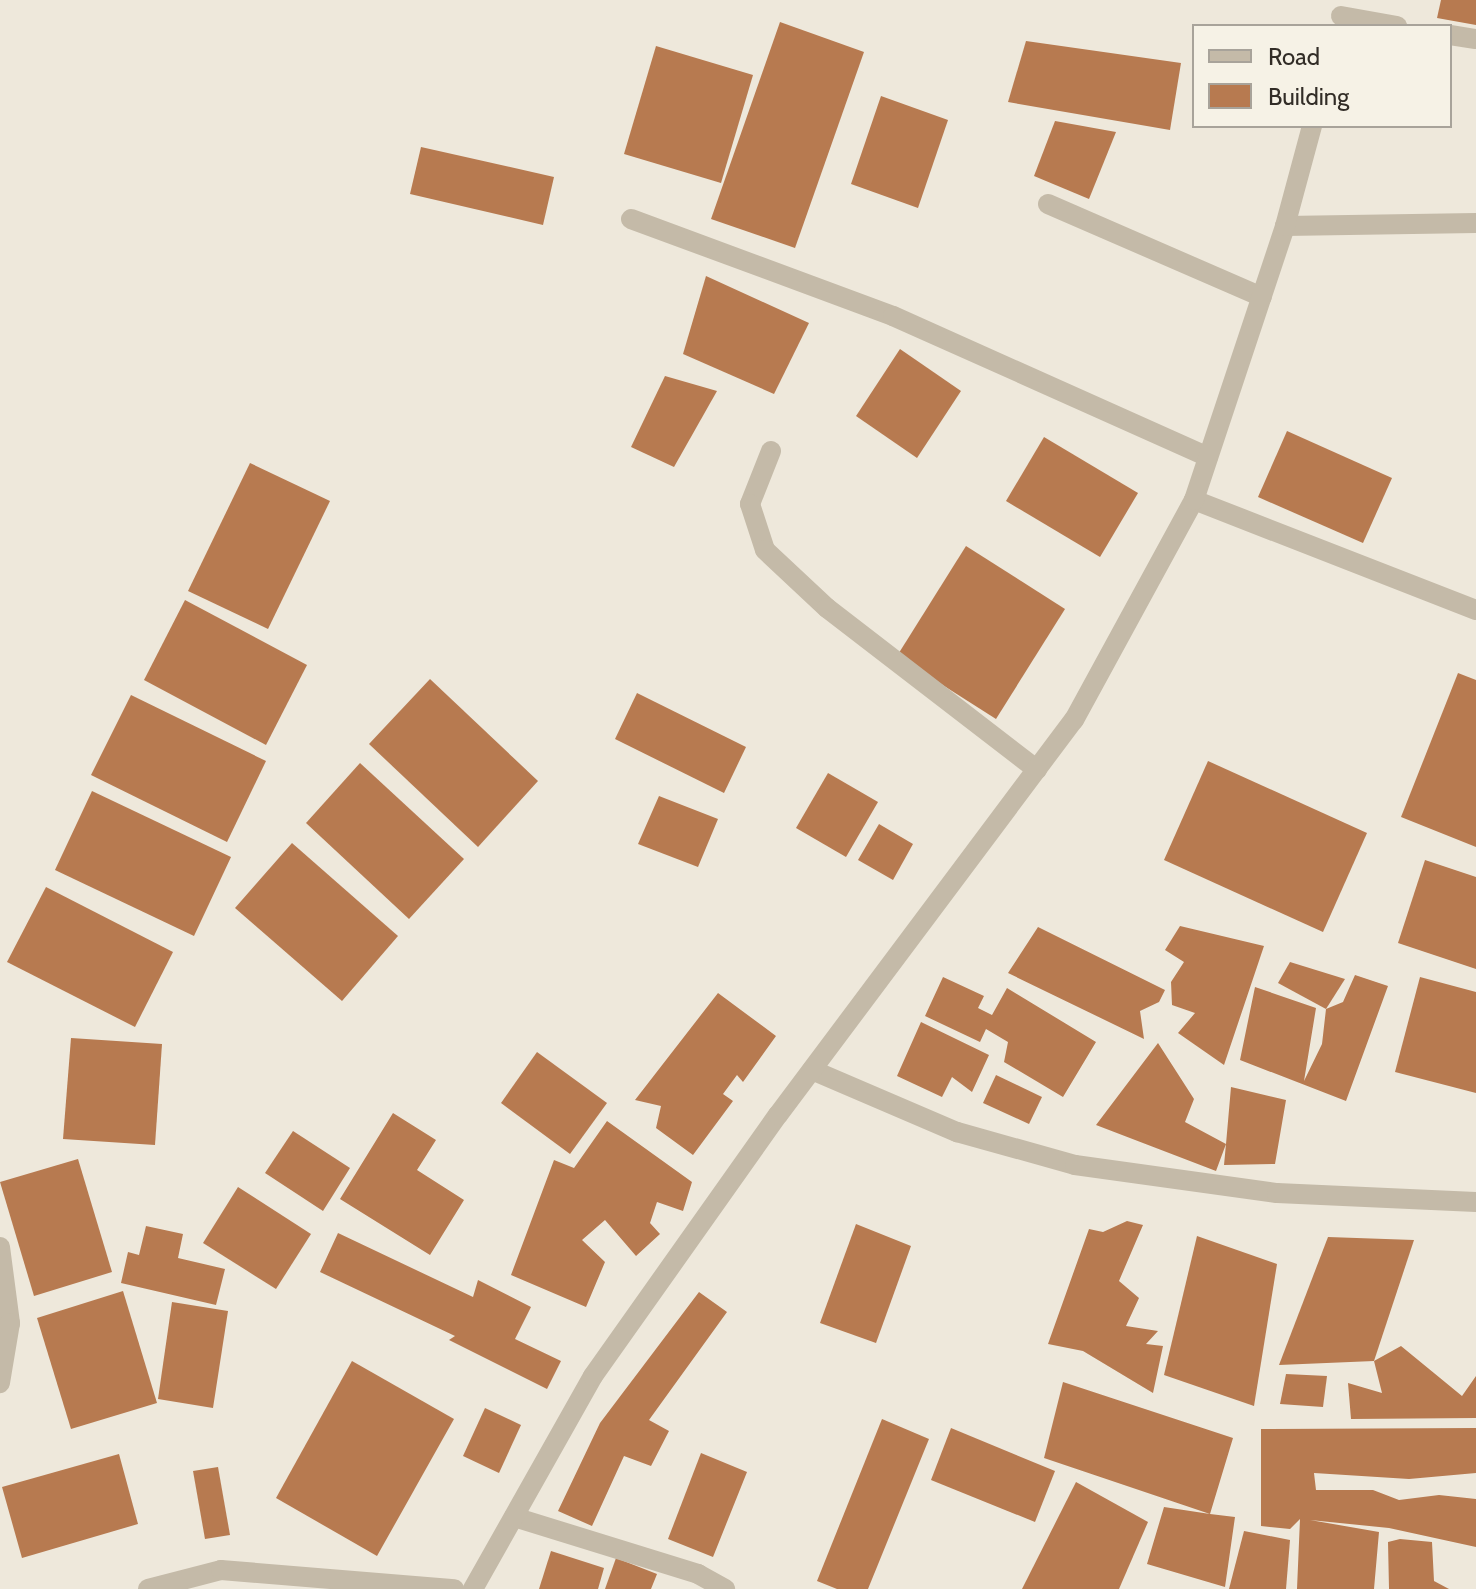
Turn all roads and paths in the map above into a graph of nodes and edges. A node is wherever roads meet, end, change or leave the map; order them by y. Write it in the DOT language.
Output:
graph roads {
  1 [pos="1341,14"];
  2 [pos="1388,24"];
  3 [pos="1452,35"];
  4 [pos="1476,39"];
  5 [pos="1311,128"];
  6 [pos="1048,204"];
  7 [pos="631,219"];
  8 [pos="1476,223"];
  9 [pos="1285,226"];
  10 [pos="1262,297"];
  11 [pos="771,451"];
  12 [pos="1208,457"];
  13 [pos="1194,500"];
  14 [pos="1476,610"];
  15 [pos="1037,770"];
  16 [pos="812,1070"];
  17 [pos="1476,1202"];
  18 [pos="0,1247"];
  19 [pos="0,1383"];
  20 [pos="514,1517"];
  21 [pos="148,1589"];
  22 [pos="454,1589"];
  23 [pos="473,1589"];
  24 [pos="725,1589"];
  1 -- 2 [label="street"];
  3 -- 4 [label="street"];
  5 -- 9 [label="street"];
  6 -- 10 [label="street"];
  7 -- 12 [label="street"];
  8 -- 9 [label="street"];
  9 -- 10 [label="street"];
  10 -- 12 [label="street"];
  11 -- 15 [label="street"];
  12 -- 13 [label="street"];
  13 -- 14 [label="street"];
  13 -- 15 [label="street"];
  15 -- 16 [label="street"];
  16 -- 17 [label="street"];
  16 -- 20 [label="street"];
  18 -- 19 [label="street"];
  20 -- 23 [label="street"];
  20 -- 24 [label="street"];
  21 -- 22 [label="street"];
}
